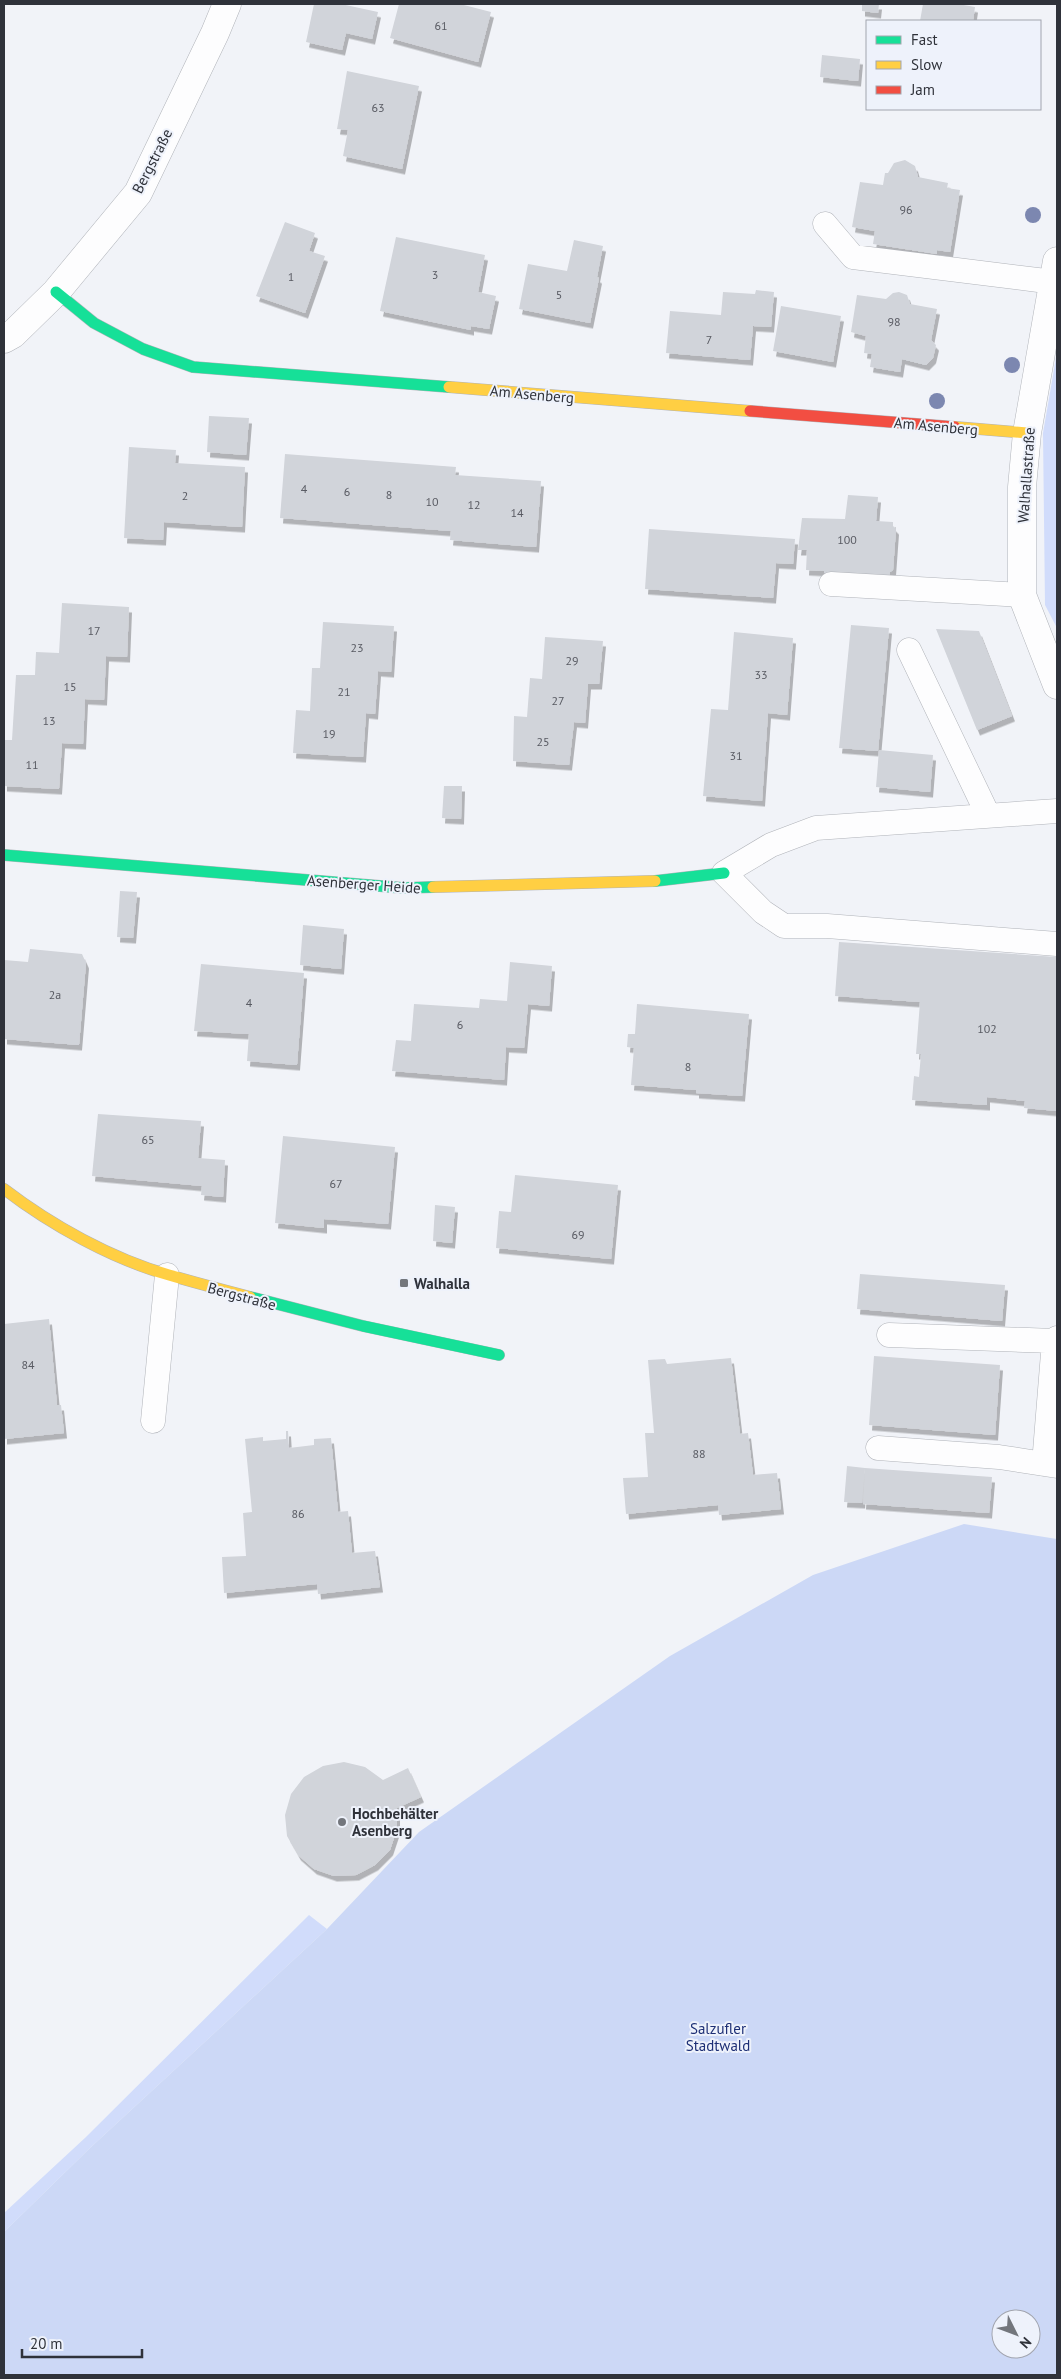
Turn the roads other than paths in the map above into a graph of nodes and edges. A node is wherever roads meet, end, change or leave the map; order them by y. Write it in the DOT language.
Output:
graph roads {
  1 [pos="226,4"];
  2 [pos="825,224"];
  3 [pos="1055,272"];
  4 [pos="56,292"];
  5 [pos="4,339"];
  6 [pos="1027,433"];
  7 [pos="831,584"];
  8 [pos="1022,595"];
  9 [pos="909,650"];
  10 [pos="1057,685"];
  11 [pos="1057,811"];
  12 [pos="988,815"];
  13 [pos="4,855"];
  14 [pos="724,872"];
  15 [pos="1057,944"];
  16 [pos="4,1189"];
  17 [pos="167,1275"];
  18 [pos="889,1335"];
  19 [pos="1056,1340"];
  20 [pos="499,1355"];
  21 [pos="153,1421"];
  22 [pos="878,1448"];
  23 [pos="1050,1465"];
  1 -- 4 [label="street, Bergstraße"];
  2 -- 3 [label="lane"];
  3 -- 6 [label="street, Walhallastraße"];
  4 -- 5 [label="street, Bergstraße"];
  4 -- 6 [label="street, Am Asenberg"];
  6 -- 8 [label="street, Walhallastraße"];
  7 -- 8 [label="lane"];
  8 -- 10 [label="street, Walhallastraße"];
  9 -- 12 [label="lane"];
  11 -- 12 [label="lane"];
  12 -- 14 [label="lane"];
  13 -- 14 [label="street, Asenberger Heide"];
  14 -- 15 [label="lane"];
  16 -- 17 [label="street, Bergstraße"];
  17 -- 20 [label="street, Bergstraße"];
  17 -- 21 [label="lane"];
  18 -- 19 [label="lane"];
  19 -- 23 [label="lane"];
  22 -- 23 [label="lane"];
}
